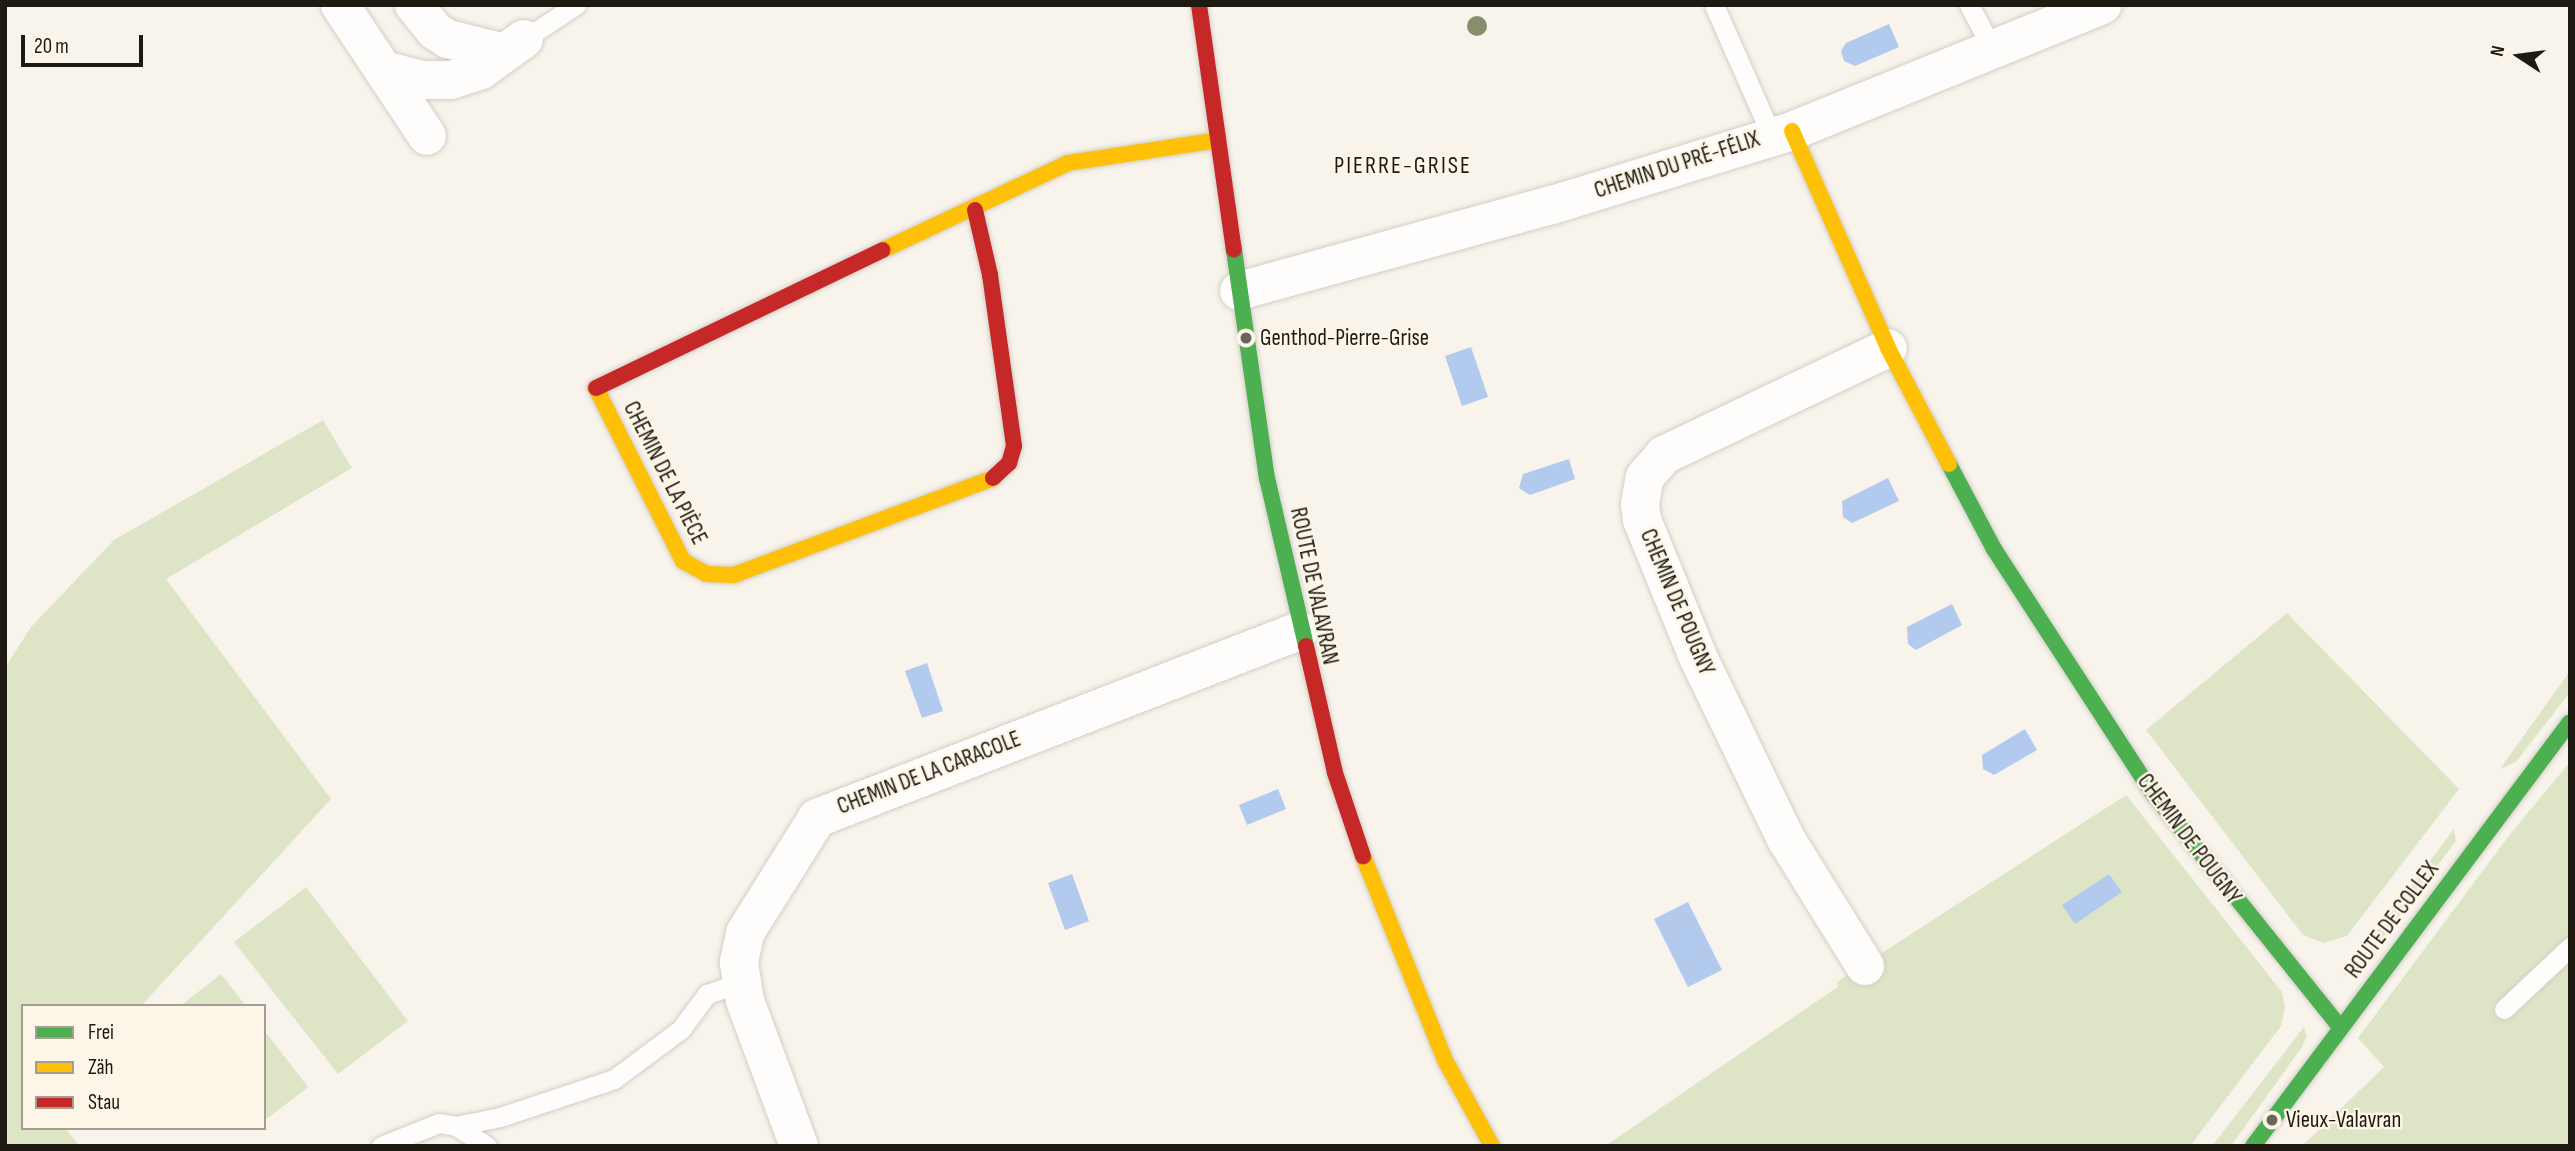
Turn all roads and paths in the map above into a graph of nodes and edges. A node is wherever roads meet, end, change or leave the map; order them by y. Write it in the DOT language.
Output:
graph roads {
  1 [pos="340,5"];
  2 [pos="414,5"];
  3 [pos="576,5"];
  4 [pos="1199,5"];
  5 [pos="1714,5"];
  6 [pos="1969,5"];
  7 [pos="2102,5"];
  8 [pos="513,46"];
  9 [pos="1993,50"];
  10 [pos="383,70"];
  11 [pos="1781,132"];
  12 [pos="426,136"];
  13 [pos="1218,140"];
  14 [pos="975,209"];
  15 [pos="1239,292"];
  16 [pos="1888,348"];
  17 [pos="1299,631"];
  18 [pos="2570,722"];
  19 [pos="2570,947"];
  20 [pos="1865,966"];
  21 [pos="741,982"];
  22 [pos="2504,1009"];
  23 [pos="2340,1027"];
  24 [pos="456,1126"];
  25 [pos="381,1146"];
  26 [pos="487,1146"];
  27 [pos="799,1146"];
  28 [pos="1492,1146"];
  29 [pos="2253,1146"];
  1 -- 10 [label="street"];
  2 -- 8 [label="street"];
  3 -- 8 [label="lane"];
  4 -- 13 [label="street, ROUTE DE VALAVRAN"];
  5 -- 11 [label="lane"];
  6 -- 9 [label="lane"];
  7 -- 9 [label="street, CHEMIN DU PRÉ-FÉLIX"];
  8 -- 10 [label="street"];
  9 -- 11 [label="street, CHEMIN DU PRÉ-FÉLIX"];
  10 -- 12 [label="street"];
  11 -- 15 [label="street, CHEMIN DU PRÉ-FÉLIX"];
  11 -- 16 [label="street, CHEMIN DE POUGNY"];
  13 -- 14 [label="street, CHEMIN DE LA PIÈCE"];
  13 -- 15 [label="street, ROUTE DE VALAVRAN"];
  14 -- 14 [label="street, CHEMIN DE LA PIÈCE"];
  15 -- 17 [label="street, ROUTE DE VALAVRAN"];
  16 -- 20 [label="street, CHEMIN DE POUGNY"];
  16 -- 23 [label="street, CHEMIN DE POUGNY"];
  17 -- 21 [label="street, CHEMIN DE LA CARACOLE"];
  17 -- 28 [label="street, ROUTE DE VALAVRAN"];
  18 -- 23 [label="street, ROUTE DE COLLEX"];
  19 -- 22 [label="lane"];
  21 -- 24 [label="lane"];
  21 -- 27 [label="street, CHEMIN DE LA CARACOLE"];
  23 -- 29 [label="street, ROUTE DE COLLEX"];
  24 -- 25 [label="lane"];
  24 -- 26 [label="lane"];
}
